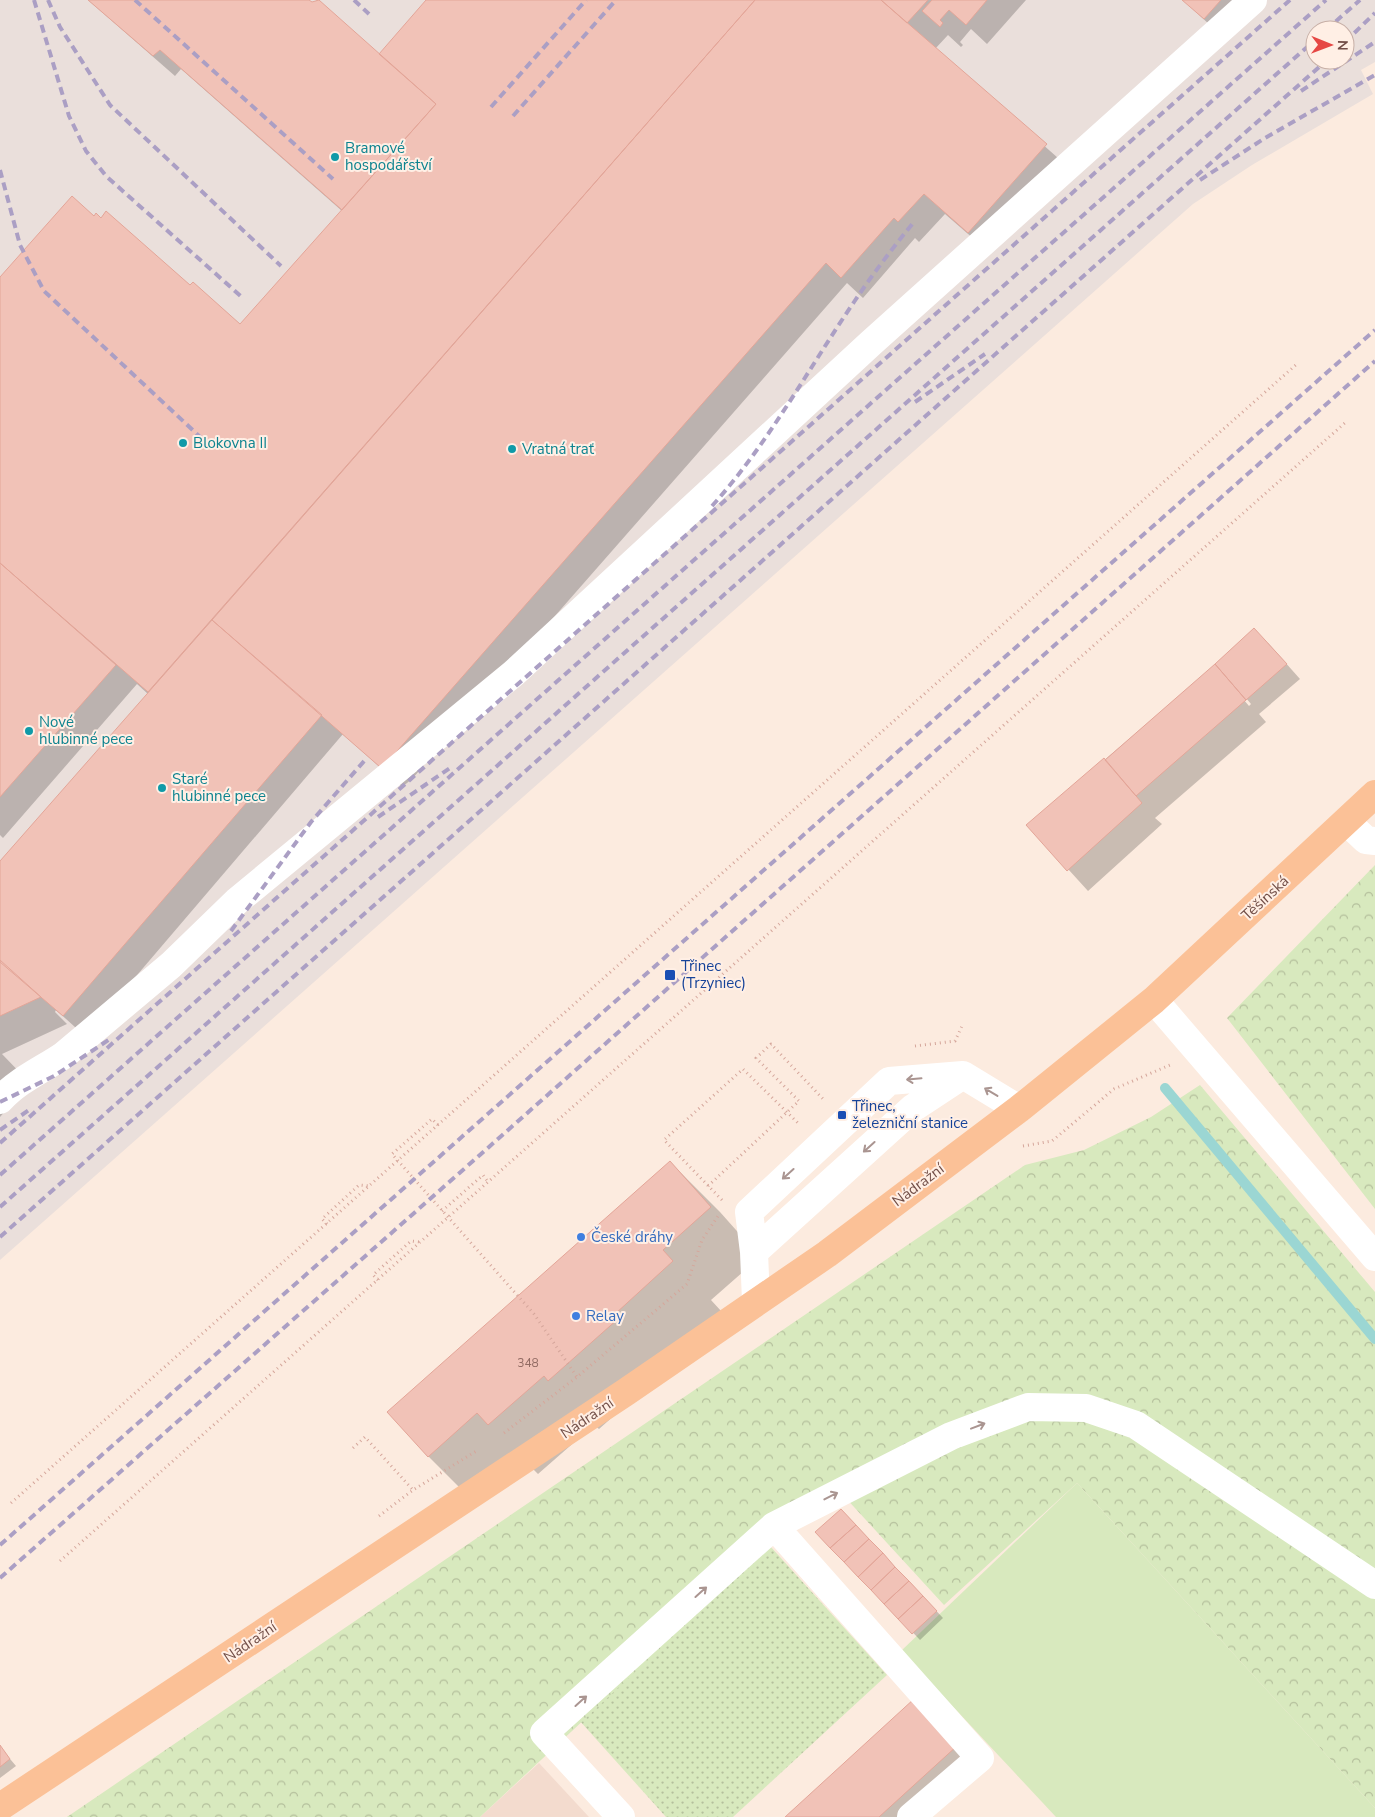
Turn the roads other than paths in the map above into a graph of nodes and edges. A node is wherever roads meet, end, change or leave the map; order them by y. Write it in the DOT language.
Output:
graph roads {
  1 [pos="1253,0"];
  2 [pos="1375,794"];
  3 [pos="1346,822"];
  4 [pos="1375,842"];
  5 [pos="1154,1000"];
  6 [pos="0,1100"];
  7 [pos="1019,1108"];
  8 [pos="1375,1257"];
  9 [pos="756,1301"];
  10 [pos="774,1526"];
  11 [pos="1375,1585"];
  12 [pos="0,1807"];
  13 [pos="621,1817"];
  14 [pos="911,1817"];
  1 -- 6 [label="street"];
  2 -- 3 [label="main road, Těšínská"];
  3 -- 4 [label="street"];
  3 -- 5 [label="main road, Těšínská"];
  5 -- 7 [label="main road, Nádražní"];
  5 -- 8 [label="street"];
  7 -- 9 [label="main road, Nádražní"];
  7 -- 9 [label="street, one-way"];
  9 -- 12 [label="main road, Nádražní"];
  10 -- 11 [label="street, one-way"];
  13 -- 10 [label="street, one-way"];
  10 -- 14 [label="street"];
}
